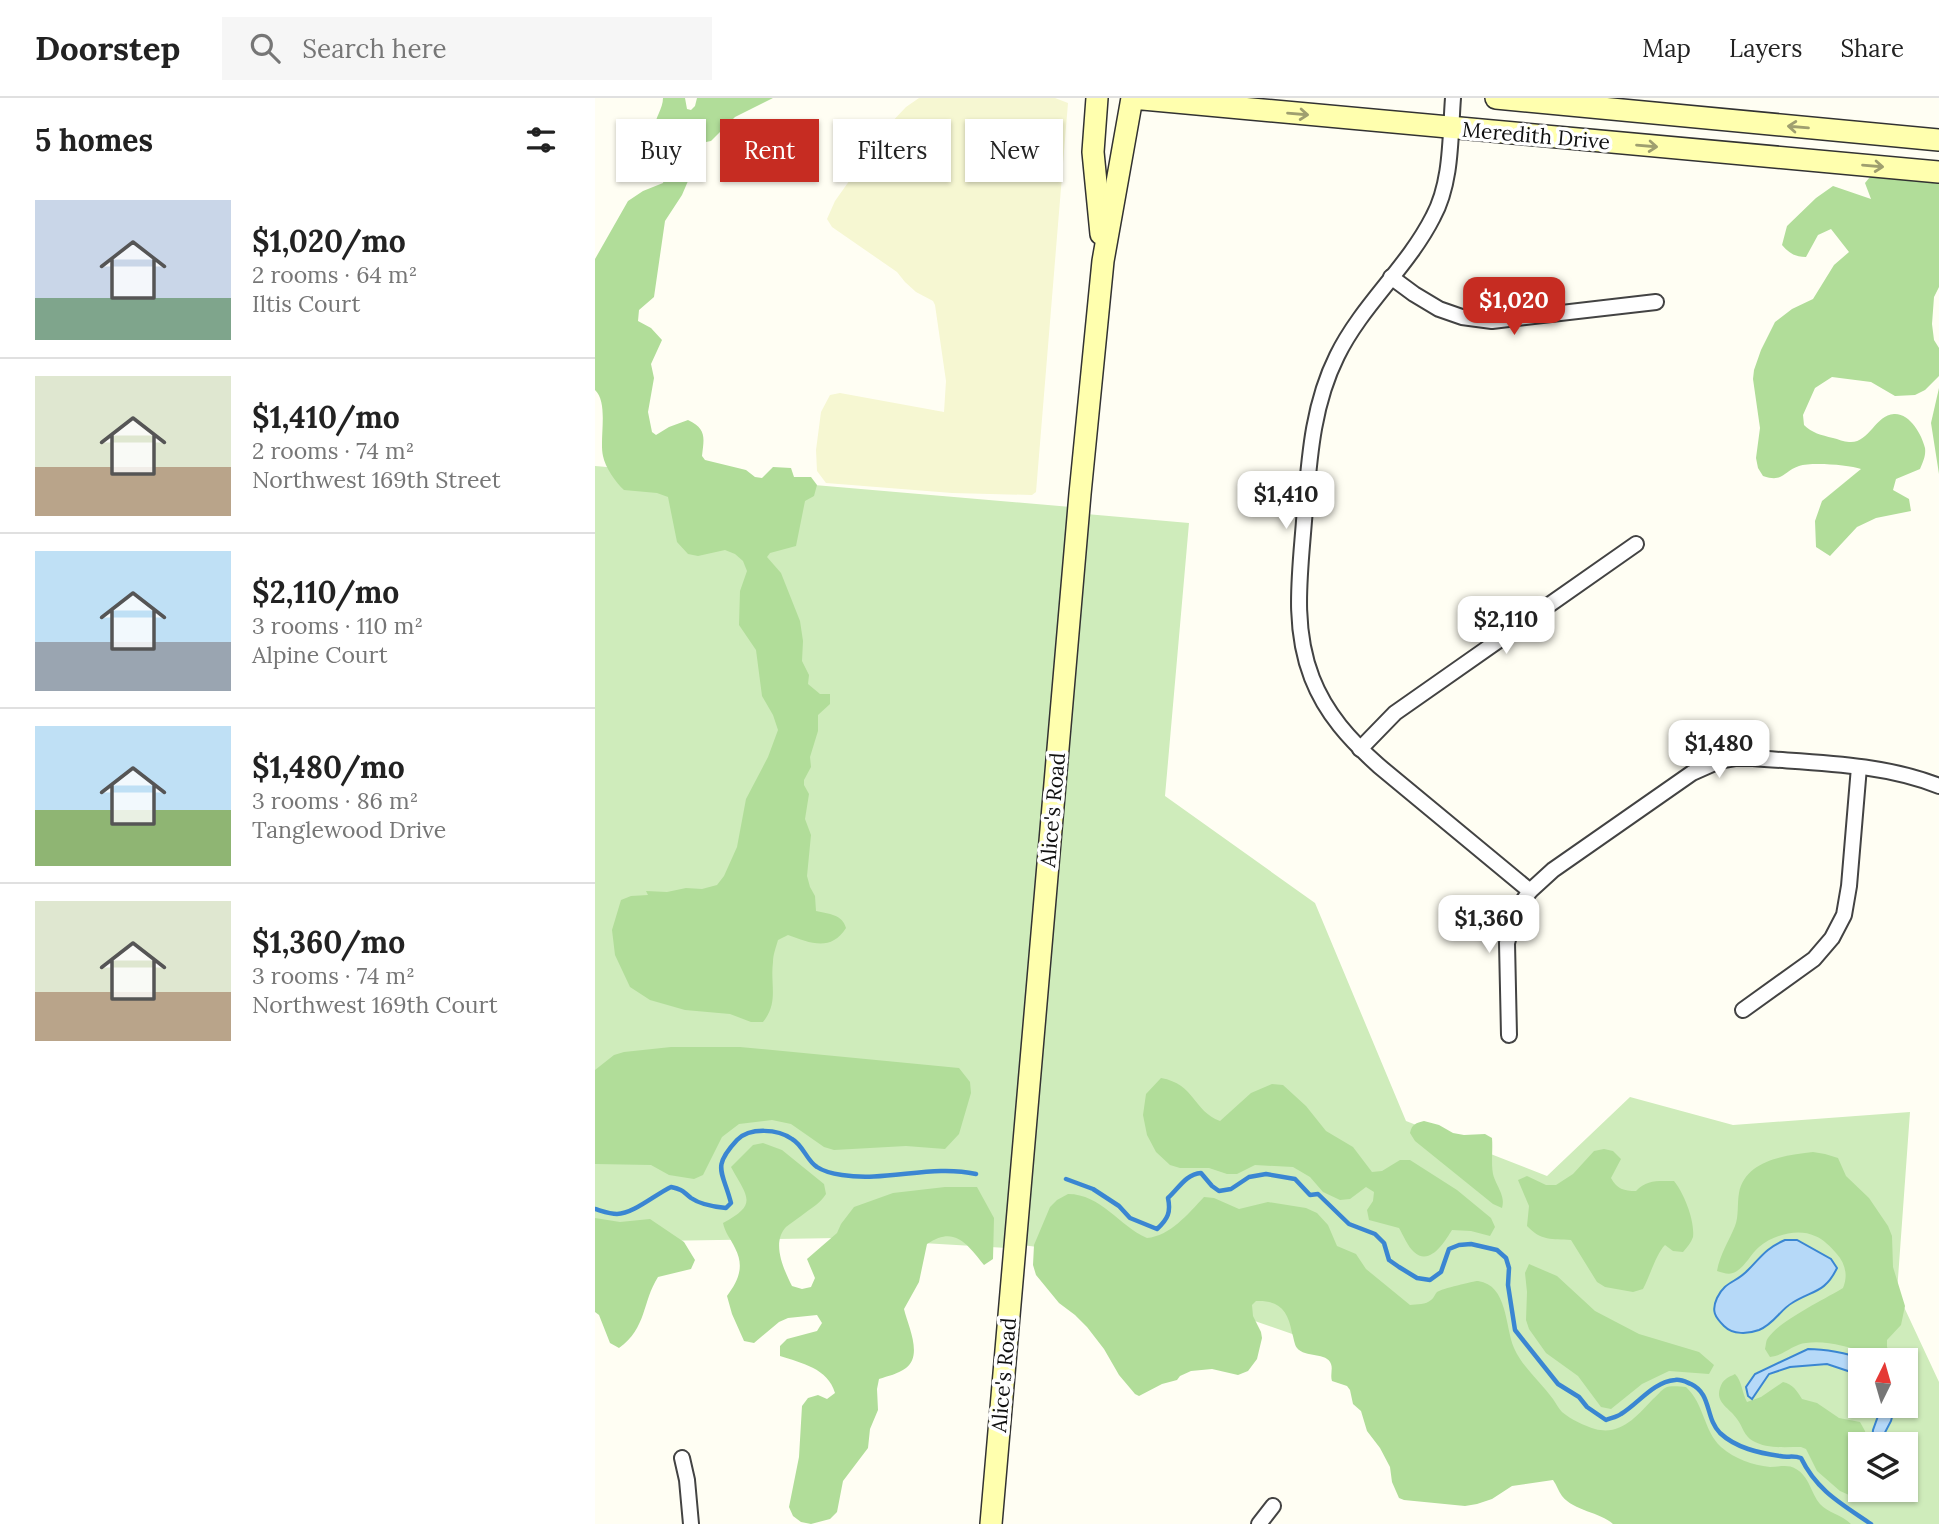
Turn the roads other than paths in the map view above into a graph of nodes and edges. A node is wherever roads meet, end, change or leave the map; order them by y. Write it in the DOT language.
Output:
graph roads {
  1 [pos="1097,98"];
  2 [pos="1132,98"];
  3 [pos="1453,98"];
  4 [pos="1496,98"];
  5 [pos="1450,128"];
  6 [pos="1939,140"];
  7 [pos="1939,172"];
  8 [pos="1103,261"];
  9 [pos="1391,277"];
  10 [pos="1656,302"];
  11 [pos="1636,544"];
  12 [pos="1360,749"];
  13 [pos="1859,768"];
  14 [pos="1939,786"];
  15 [pos="1530,891"];
  16 [pos="1743,1010"];
  17 [pos="1509,1035"];
  18 [pos="682,1458"];
  19 [pos="1273,1506"];
  20 [pos="691,1524"];
  21 [pos="991,1524"];
  22 [pos="1259,1524"];
  1 -- 8 [label="main road"];
  2 -- 5 [label="main road, Meredith Drive, one-way"];
  2 -- 8 [label="main road, Alice's Road"];
  3 -- 5 [label="street"];
  6 -- 4 [label="main road, Meredith Drive, one-way"];
  5 -- 7 [label="main road, Meredith Drive, one-way"];
  5 -- 9 [label="street"];
  8 -- 21 [label="main road, Alice's Road"];
  9 -- 10 [label="street"];
  9 -- 12 [label="street"];
  11 -- 12 [label="street"];
  12 -- 15 [label="street"];
  13 -- 14 [label="street"];
  13 -- 15 [label="street"];
  13 -- 16 [label="street"];
  15 -- 17 [label="street"];
  18 -- 20 [label="street"];
  19 -- 22 [label="street"];
}
